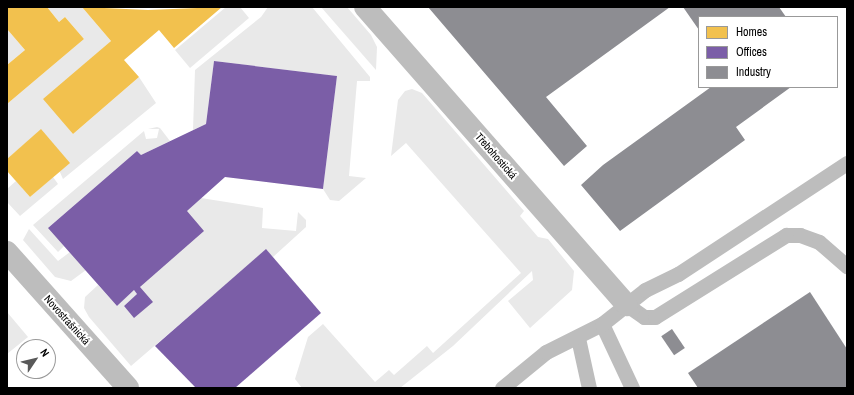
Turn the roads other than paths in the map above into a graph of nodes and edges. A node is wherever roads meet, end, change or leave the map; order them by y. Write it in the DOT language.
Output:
graph roads {
  1 [pos="365,7"];
  2 [pos="847,163"];
  3 [pos="7,252"];
  4 [pos="847,266"];
  5 [pos="627,305"];
  6 [pos="602,324"];
  7 [pos="578,338"];
  8 [pos="128,388"];
  9 [pos="502,388"];
  10 [pos="589,388"];
  11 [pos="632,388"];
  1 -- 5 [label="street, Třebohostická"];
  2 -- 5 [label="lane"];
  3 -- 8 [label="street, Novostrašnická"];
  4 -- 5 [label="lane"];
  5 -- 6 [label="lane"];
  6 -- 7 [label="lane"];
  6 -- 11 [label="lane"];
  7 -- 9 [label="lane"];
  7 -- 10 [label="lane"];
}
